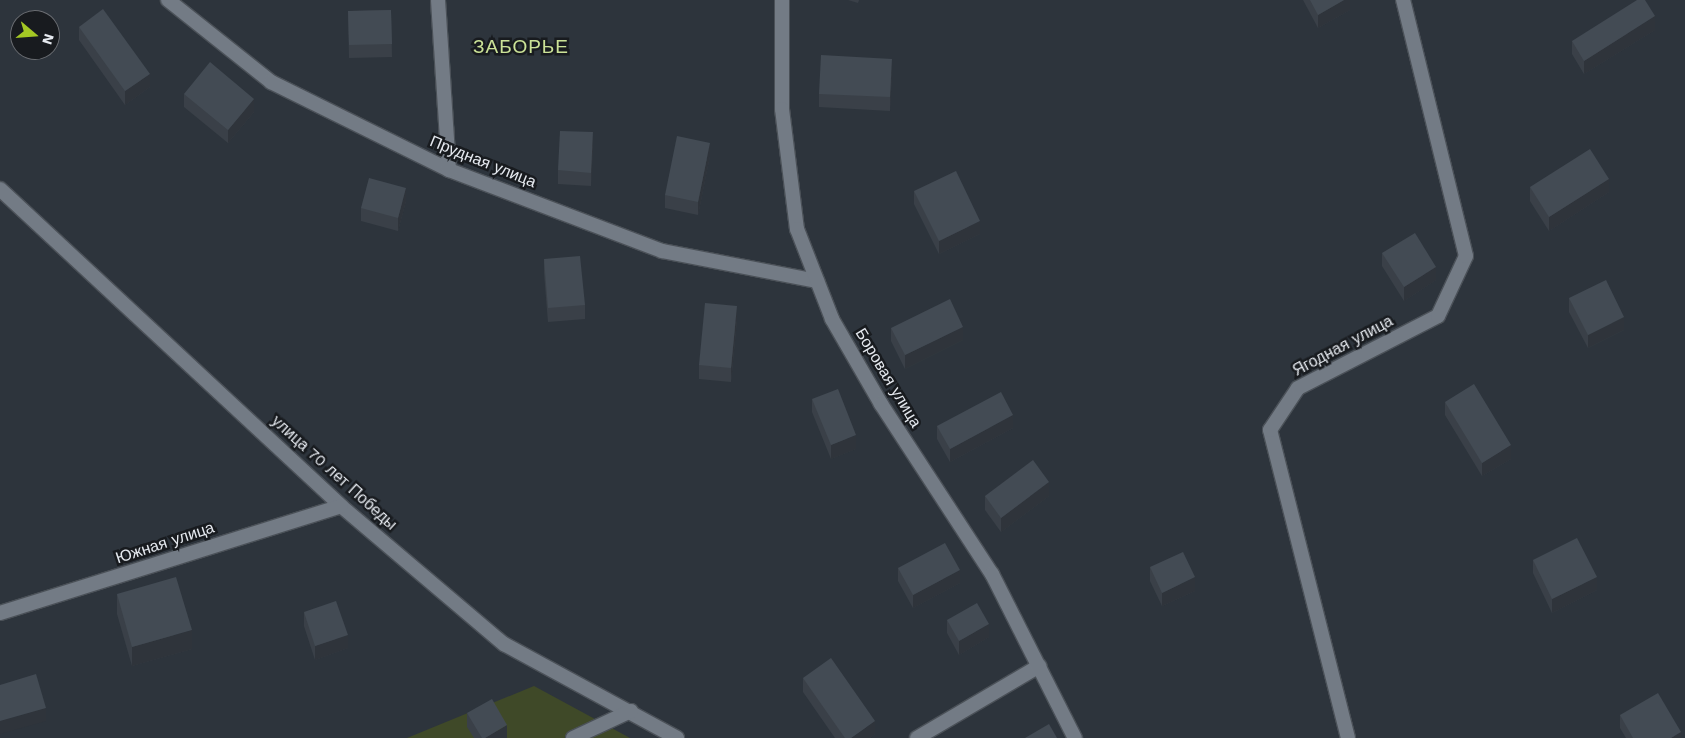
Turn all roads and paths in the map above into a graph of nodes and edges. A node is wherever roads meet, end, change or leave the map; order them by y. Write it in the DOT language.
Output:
graph roads {
  1 [pos="168,0"];
  2 [pos="438,0"];
  3 [pos="782,0"];
  4 [pos="1403,0"];
  5 [pos="450,170"];
  6 [pos="0,189"];
  7 [pos="817,281"];
  8 [pos="341,506"];
  9 [pos="0,613"];
  10 [pos="1039,666"];
  11 [pos="630,711"];
  12 [pos="573,738"];
  13 [pos="677,738"];
  14 [pos="917,738"];
  15 [pos="1075,738"];
  16 [pos="1348,738"];
  1 -- 5 [label="street, Прудная улица"];
  2 -- 5 [label="street"];
  3 -- 7 [label="street, Боровая улица"];
  4 -- 16 [label="street, Ягодная улица"];
  5 -- 7 [label="street, Прудная улица"];
  6 -- 8 [label="street, улица 70 лет Победы"];
  7 -- 10 [label="street, Боровая улица"];
  8 -- 9 [label="street, Южная улица"];
  8 -- 11 [label="street, улица 70 лет Победы"];
  10 -- 14 [label="street"];
  10 -- 15 [label="street, Боровая улица"];
  11 -- 12 [label="street"];
  11 -- 13 [label="street, улица 70 лет Победы"];
}
